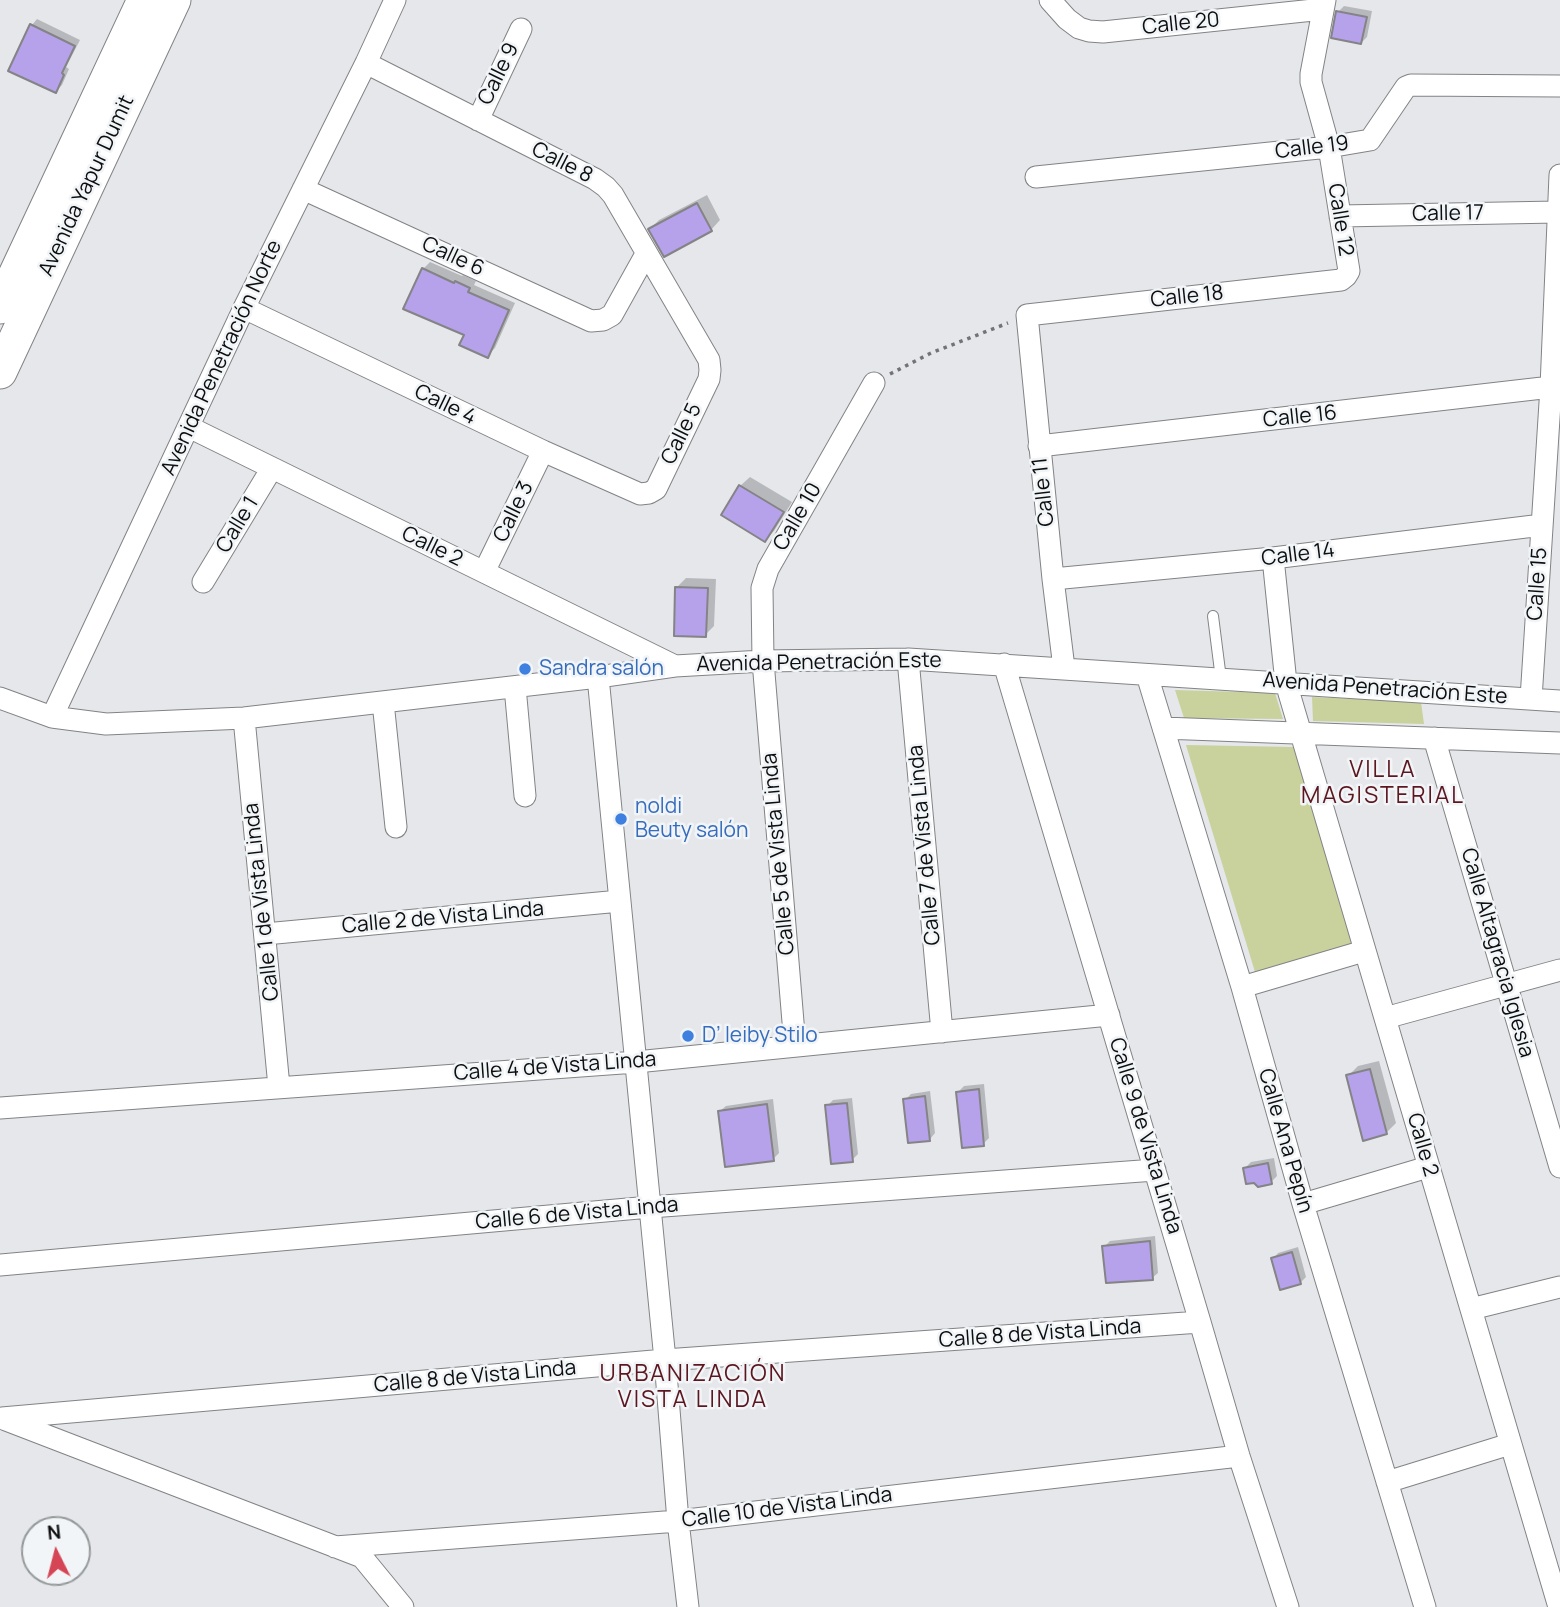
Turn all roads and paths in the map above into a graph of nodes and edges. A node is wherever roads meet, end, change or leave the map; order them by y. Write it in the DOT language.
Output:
graph roads {
  1 [pos="145,0"];
  2 [pos="174,0"];
  3 [pos="395,0"];
  4 [pos="1051,0"];
  5 [pos="1324,4"];
  6 [pos="521,29"];
  7 [pos="366,63"];
  8 [pos="1560,86"];
  9 [pos="478,120"];
  10 [pos="1329,147"];
  11 [pos="1560,175"];
  12 [pos="1036,177"];
  13 [pos="303,189"];
  14 [pos="1557,212"];
  15 [pos="1340,216"];
  16 [pos="646,254"];
  17 [pos="1346,276"];
  18 [pos="0,307"];
  19 [pos="244,308"];
  20 [pos="1027,315"];
  21 [pos="710,370"];
  22 [pos="0,372"];
  23 [pos="874,383"];
  24 [pos="1555,388"];
  25 [pos="189,427"];
  26 [pos="1039,446"];
  27 [pos="543,451"];
  28 [pos="272,468"];
  29 [pos="649,493"];
  30 [pos="1542,525"];
  31 [pos="1273,558"];
  32 [pos="484,572"];
  33 [pos="1053,579"];
  34 [pos="203,582"];
  35 [pos="1213,616"];
  36 [pos="908,659"];
  37 [pos="763,661"];
  38 [pos="1004,664"];
  39 [pos="675,666"];
  40 [pos="1064,668"];
  41 [pos="1147,675"];
  42 [pos="598,677"];
  43 [pos="1221,679"];
  44 [pos="1286,683"];
  45 [pos="515,687"];
  46 [pos="0,698"];
  47 [pos="1531,699"];
  48 [pos="1560,701"];
  49 [pos="383,702"];
  50 [pos="52,717"];
  51 [pos="244,718"];
  52 [pos="1163,728"];
  53 [pos="1300,733"];
  54 [pos="1434,738"];
  55 [pos="1560,743"];
  56 [pos="525,796"];
  57 [pos="396,827"];
  58 [pos="620,901"];
  59 [pos="265,934"];
  60 [pos="1364,951"];
  61 [pos="1560,970"];
  62 [pos="1507,985"];
  63 [pos="1242,988"];
  64 [pos="1109,1015"];
  65 [pos="1385,1018"];
  66 [pos="942,1032"];
  67 [pos="795,1046"];
  68 [pos="636,1062"];
  69 [pos="279,1087"];
  70 [pos="0,1108"];
  71 [pos="1428,1167"];
  72 [pos="1560,1167"];
  73 [pos="1155,1170"];
  74 [pos="1303,1203"];
  75 [pos="650,1207"];
  76 [pos="0,1265"];
  77 [pos="1560,1287"];
  78 [pos="1471,1309"];
  79 [pos="1200,1322"];
  80 [pos="665,1360"];
  81 [pos="1,1418"];
  82 [pos="1510,1444"];
  83 [pos="1239,1456"];
  84 [pos="1387,1482"];
  85 [pos="678,1521"];
  86 [pos="335,1547"];
  87 [pos="404,1607"];
  88 [pos="688,1607"];
  89 [pos="1288,1607"];
  90 [pos="1425,1607"];
  91 [pos="1559,1607"];
  1 -- 18 [label="main road, Avenida Yapur Dumit"];
  2 -- 22 [label="main road, Avenida Yapur Dumit"];
  3 -- 7 [label="street, Avenida Penetración Norte"];
  4 -- 5 [label="street, Calle 20"];
  5 -- 10 [label="street, Calle 12"];
  6 -- 9 [label="street, Calle 9"];
  7 -- 9 [label="street, Calle 8"];
  7 -- 13 [label="street, Avenida Penetración Norte"];
  8 -- 10 [label="street, Calle 19"];
  9 -- 16 [label="street, Calle 8"];
  10 -- 12 [label="street, Calle 19"];
  10 -- 15 [label="street, Calle 12"];
  11 -- 14 [label="street, Calle 15"];
  13 -- 16 [label="street, Calle 6"];
  13 -- 19 [label="street, Avenida Penetración Norte"];
  14 -- 15 [label="street, Calle 17"];
  14 -- 24 [label="street, Calle 15"];
  15 -- 17 [label="street, Calle 12"];
  16 -- 21 [label="street, Calle 8"];
  17 -- 20 [label="street, Calle 18"];
  19 -- 25 [label="street, Avenida Penetración Norte"];
  19 -- 27 [label="street, Calle 4"];
  20 -- 23 [label="path"];
  20 -- 26 [label="street, Calle 11"];
  21 -- 29 [label="street, Calle 5"];
  23 -- 37 [label="street, Calle 10"];
  24 -- 26 [label="street, Calle 16"];
  24 -- 30 [label="street, Calle 15"];
  25 -- 28 [label="street, Calle 2"];
  25 -- 50 [label="street, Avenida Penetración Norte"];
  26 -- 33 [label="street, Calle 11"];
  27 -- 29 [label="street, Calle 4"];
  27 -- 32 [label="street, Calle 3"];
  28 -- 32 [label="street, Calle 2"];
  28 -- 34 [label="street, Calle 1"];
  30 -- 31 [label="street, Calle 14"];
  30 -- 47 [label="street, Calle 15"];
  31 -- 33 [label="street, Calle 14"];
  31 -- 44 [label="street, Calle 2"];
  32 -- 39 [label="street, Calle 2"];
  33 -- 40 [label="street, Calle 11"];
  35 -- 43 [label="lane"];
  36 -- 37 [label="street, Avenida Penetración Este"];
  36 -- 38 [label="street, Avenida Penetración Este"];
  36 -- 66 [label="street, Calle 7 de Vista Linda"];
  37 -- 39 [label="street, Avenida Penetración Este"];
  37 -- 67 [label="street, Calle 5 de Vista Linda"];
  38 -- 40 [label="street, Avenida Penetración Este"];
  38 -- 64 [label="street, Calle 9 de Vista Linda"];
  39 -- 42 [label="street, Avenida Penetración Este"];
  40 -- 41 [label="street, Avenida Penetración Este"];
  41 -- 43 [label="street, Avenida Penetración Este"];
  41 -- 52 [label="street, Calle Ana Pepín"];
  42 -- 45 [label="street, Avenida Penetración Este"];
  42 -- 58 [label="street"];
  43 -- 44 [label="street, Avenida Penetración Este"];
  44 -- 47 [label="street, Avenida Penetración Este"];
  44 -- 53 [label="street, Calle 2"];
  45 -- 49 [label="street, Avenida Penetración Este"];
  45 -- 56 [label="street"];
  46 -- 50 [label="street, Avenida Penetración Este"];
  47 -- 48 [label="street, Avenida Penetración Este"];
  49 -- 51 [label="street, Avenida Penetración Este"];
  49 -- 57 [label="street"];
  50 -- 51 [label="street, Avenida Penetración Este"];
  51 -- 59 [label="street, Calle 1 de Vista Linda"];
  52 -- 53 [label="street"];
  52 -- 63 [label="street, Calle Ana Pepín"];
  53 -- 54 [label="street"];
  53 -- 60 [label="street, Calle 2"];
  54 -- 55 [label="street"];
  54 -- 62 [label="street, Calle Altagracia Iglesia"];
  58 -- 59 [label="street, Calle 2 de Vista Linda"];
  58 -- 68 [label="street"];
  59 -- 69 [label="street, Calle 1 de Vista Linda"];
  60 -- 63 [label="street"];
  60 -- 65 [label="street, Calle 2"];
  61 -- 62 [label="street"];
  62 -- 65 [label="street"];
  62 -- 72 [label="street, Calle Altagracia Iglesia"];
  63 -- 74 [label="street, Calle Ana Pepín"];
  64 -- 66 [label="street, Calle 4 de Vista Linda"];
  64 -- 73 [label="street, Calle 9 de Vista Linda"];
  65 -- 71 [label="street, Calle 2"];
  66 -- 67 [label="street, Calle 4 de Vista Linda"];
  67 -- 68 [label="street, Calle 4 de Vista Linda"];
  68 -- 69 [label="street, Calle 4 de Vista Linda"];
  68 -- 75 [label="street"];
  69 -- 70 [label="street, Calle 4 de Vista Linda"];
  71 -- 74 [label="street"];
  71 -- 78 [label="street, Calle 2"];
  73 -- 75 [label="street, Calle 6 de Vista Linda"];
  73 -- 79 [label="street, Calle 9 de Vista Linda"];
  74 -- 84 [label="street, Calle Ana Pepín"];
  75 -- 76 [label="street, Calle 6 de Vista Linda"];
  75 -- 80 [label="street"];
  77 -- 78 [label="street"];
  78 -- 82 [label="street, Calle 2"];
  79 -- 80 [label="street, Calle 8 de Vista Linda"];
  79 -- 83 [label="street, Calle 9 de Vista Linda"];
  80 -- 81 [label="street, Calle 8 de Vista Linda"];
  80 -- 85 [label="street"];
  81 -- 86 [label="street"];
  82 -- 84 [label="street"];
  82 -- 91 [label="street, Calle 2"];
  83 -- 85 [label="street, Calle 10 de Vista Linda"];
  83 -- 89 [label="street, Calle 9 de Vista Linda"];
  84 -- 90 [label="street, Calle Ana Pepín"];
  85 -- 86 [label="street, Calle 10 de Vista Linda"];
  85 -- 88 [label="street"];
  86 -- 87 [label="street"];
}
